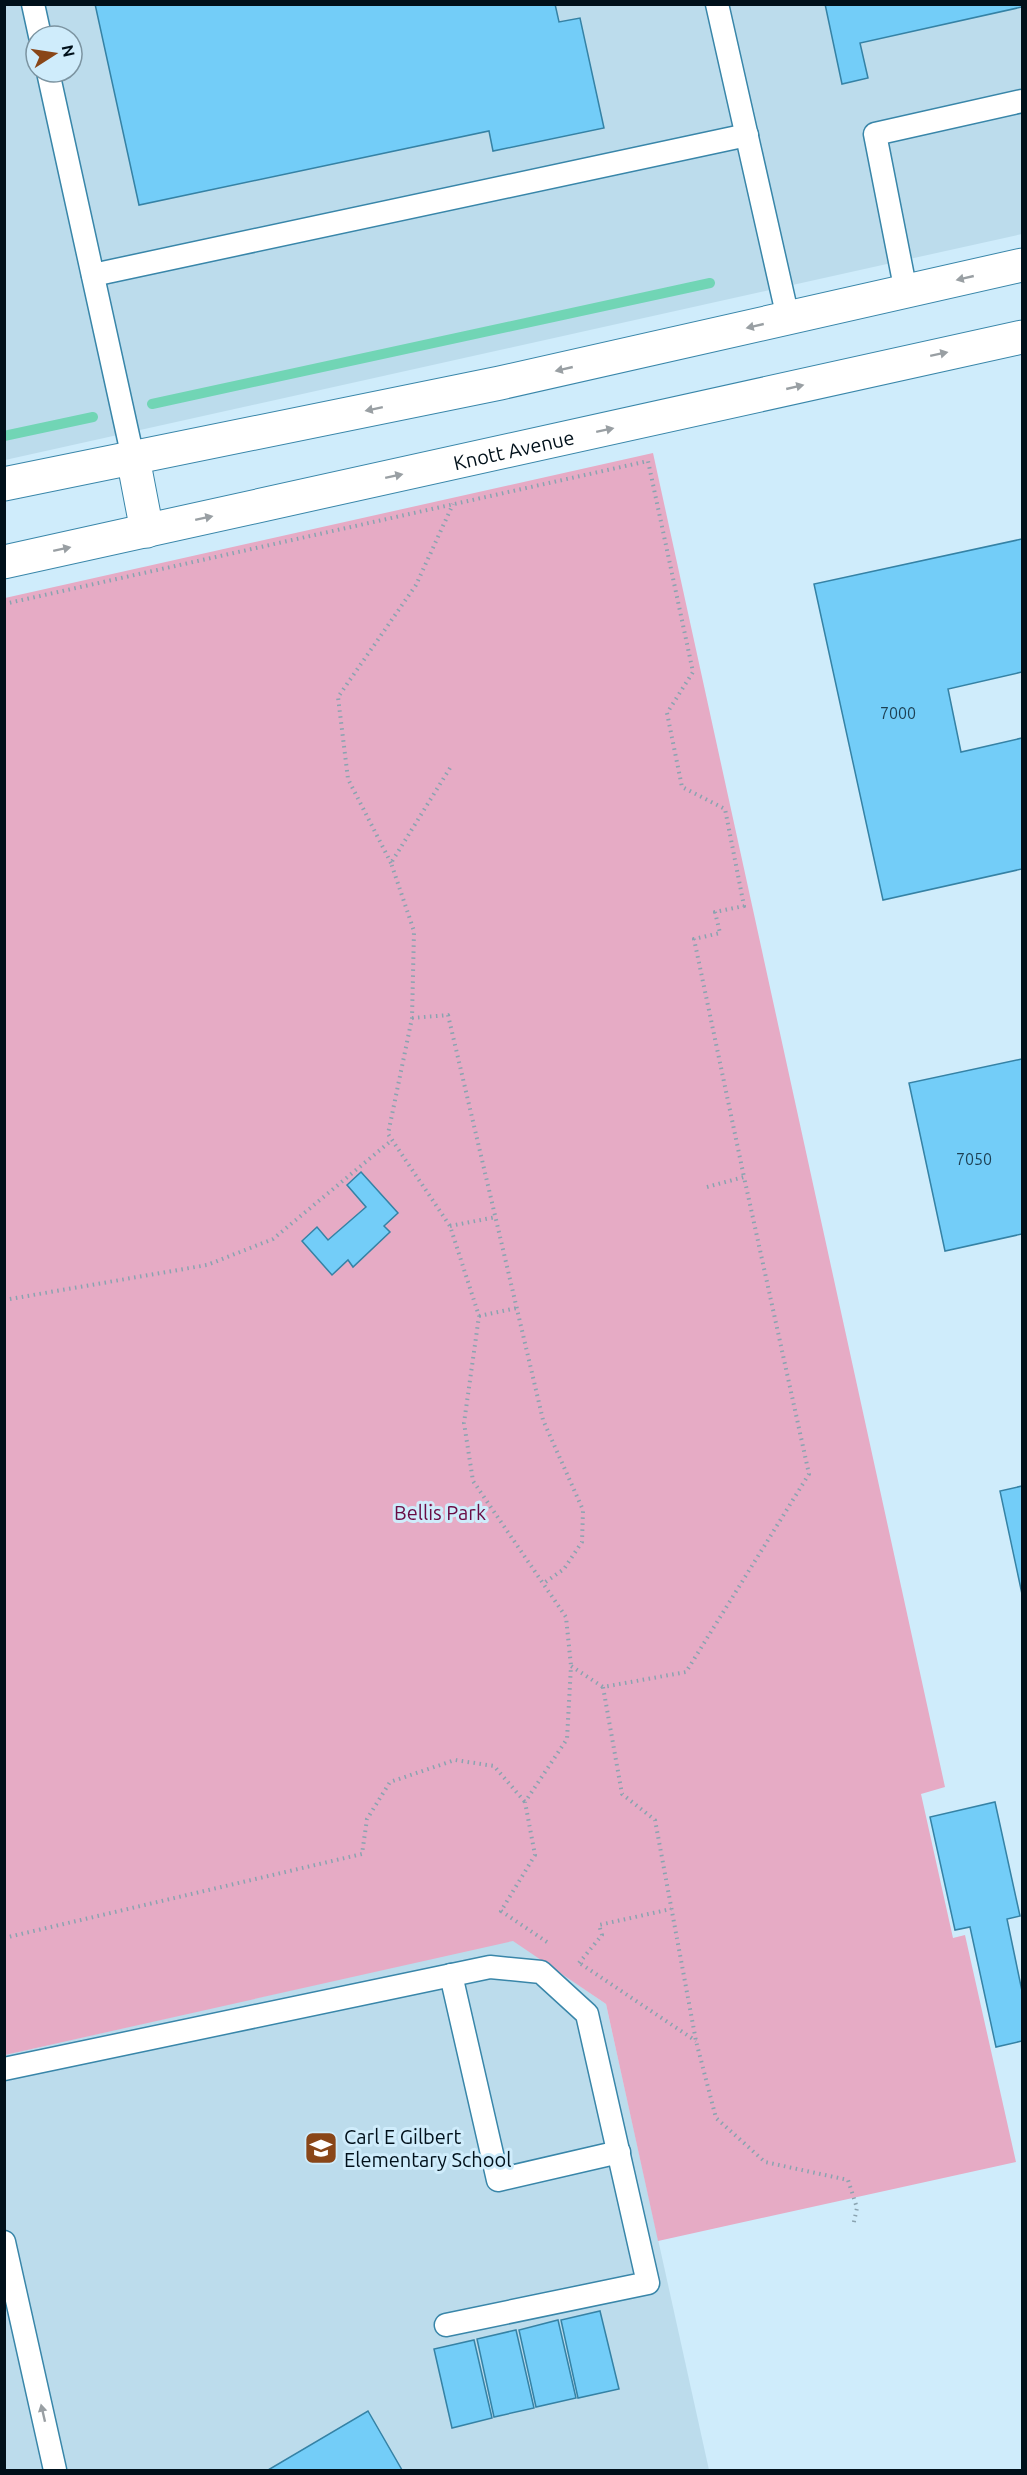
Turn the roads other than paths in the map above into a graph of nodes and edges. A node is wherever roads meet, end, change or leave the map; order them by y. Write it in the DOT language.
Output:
graph roads {
  1 [pos="33,4"];
  2 [pos="717,4"];
  3 [pos="37,24"];
  4 [pos="51,84"];
  5 [pos="1023,101"];
  6 [pos="747,135"];
  7 [pos="1023,265"];
  8 [pos="93,275"];
  9 [pos="906,292"];
  10 [pos="788,318"];
  11 [pos="1023,337"];
  12 [pos="133,458"];
  13 [pos="4,484"];
  14 [pos="147,531"];
  15 [pos="4,562"];
  16 [pos="451,1975"];
  17 [pos="4,2069"];
  18 [pos="619,2152"];
  19 [pos="4,2242"];
  20 [pos="446,2325"];
  21 [pos="55,2470"];
  1 -- 3 [label="lane"];
  2 -- 6 [label="lane"];
  4 -- 8 [label="lane"];
  5 -- 9 [label="lane"];
  6 -- 8 [label="lane"];
  6 -- 10 [label="lane"];
  7 -- 9 [label="main road, one-way"];
  8 -- 12 [label="lane"];
  9 -- 10 [label="main road"];
  10 -- 12 [label="main road, one-way"];
  14 -- 11 [label="main road, Knott Avenue, one-way"];
  12 -- 13 [label="main road"];
  12 -- 14 [label="main road"];
  15 -- 14 [label="main road, Knott Avenue, one-way"];
  16 -- 17 [label="lane"];
  16 -- 18 [label="lane"];
  16 -- 18 [label="lane"];
  18 -- 20 [label="lane"];
  21 -- 19 [label="lane, one-way"];
}
